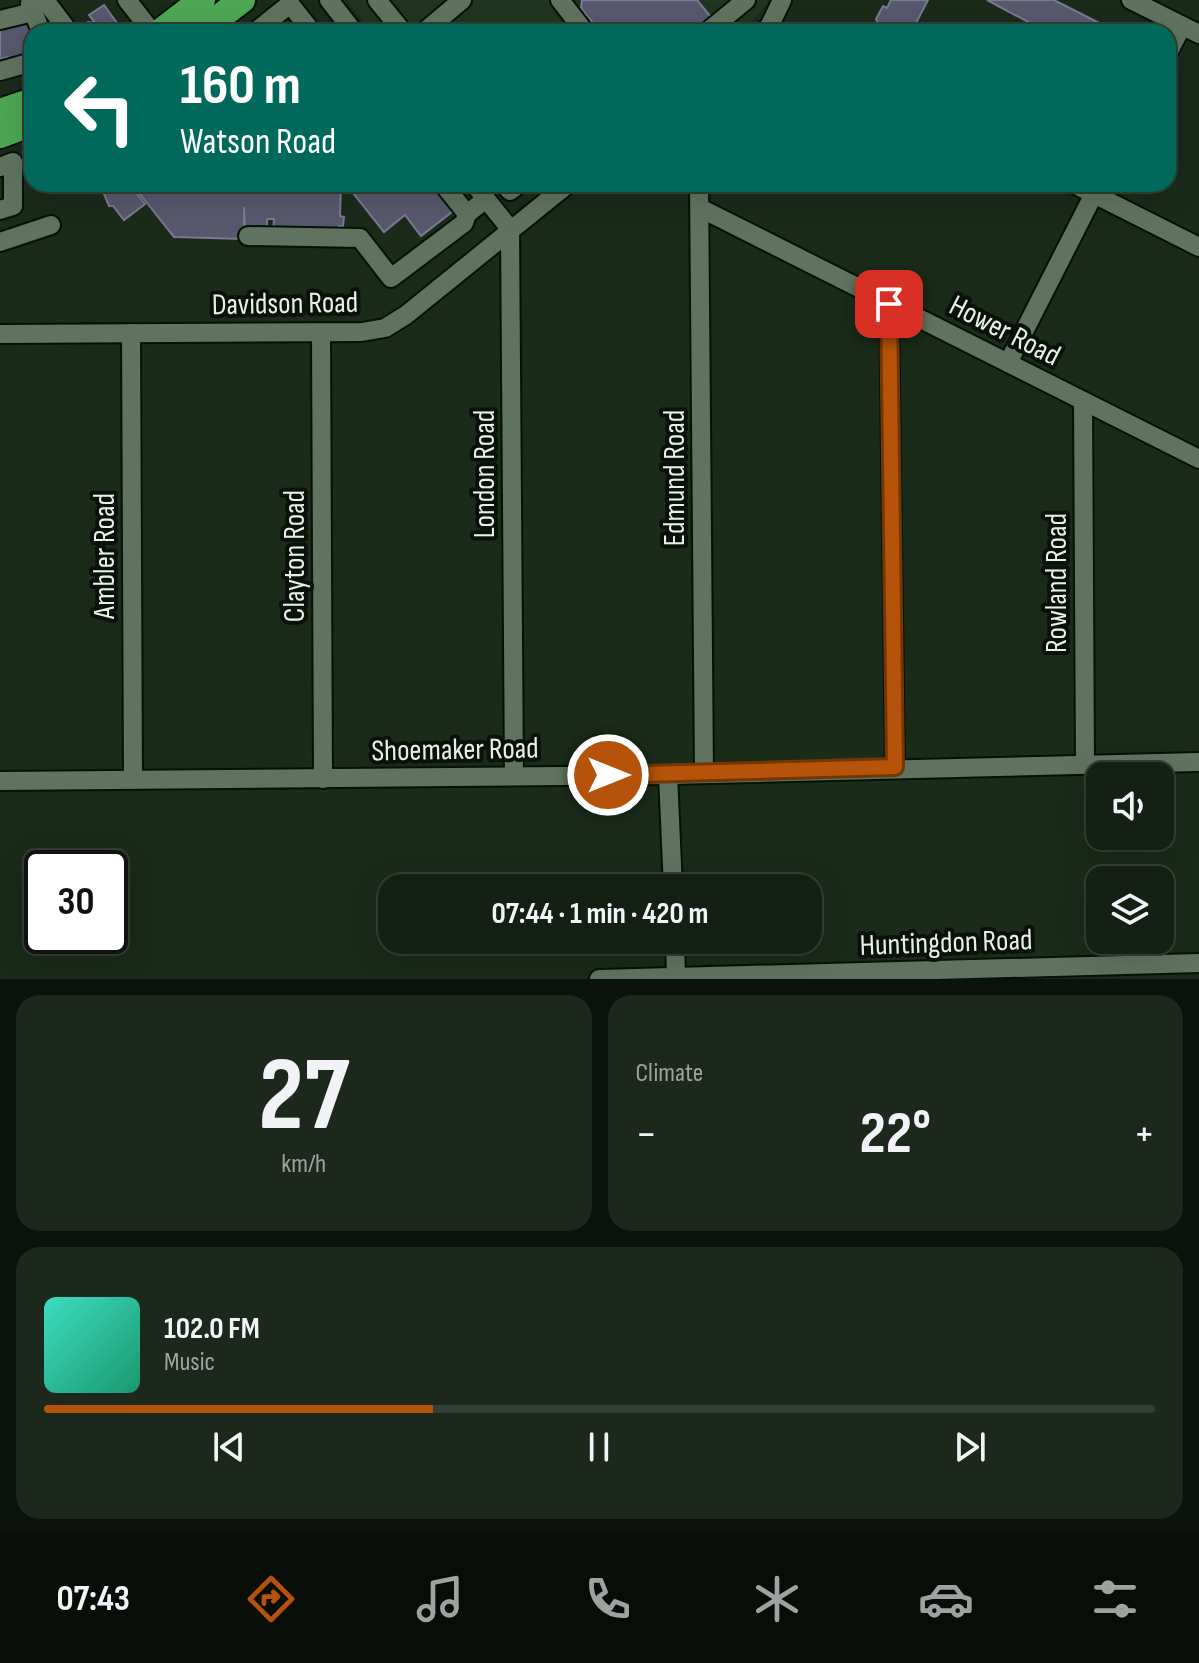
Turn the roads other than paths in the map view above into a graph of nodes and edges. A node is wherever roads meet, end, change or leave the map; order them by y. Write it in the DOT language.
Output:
graph roads {
  1 [pos="127,0"];
  2 [pos="202,0"];
  3 [pos="242,0"];
  4 [pos="329,0"];
  5 [pos="377,0"];
  6 [pos="462,0"];
  7 [pos="560,0"];
  8 [pos="746,0"];
  9 [pos="1131,0"];
  10 [pos="776,2"];
  11 [pos="41,7"];
  12 [pos="0,20"];
  13 [pos="60,24"];
  14 [pos="146,24"];
  15 [pos="170,24"];
  16 [pos="210,24"];
  17 [pos="265,24"];
  18 [pos="306,24"];
  19 [pos="348,24"];
  20 [pos="396,24"];
  21 [pos="439,24"];
  22 [pos="579,24"];
  23 [pos="717,24"];
  24 [pos="771,24"];
  25 [pos="1190,30"];
  26 [pos="1176,45"];
  27 [pos="24,64"];
  28 [pos="0,71"];
  29 [pos="24,104"];
  30 [pos="0,112"];
  31 [pos="24,126"];
  32 [pos="0,135"];
  33 [pos="0,167"];
  34 [pos="449,192"];
  35 [pos="479,192"];
  36 [pos="481,192"];
  37 [pos="557,192"];
  38 [pos="699,192"];
  39 [pos="1095,192"];
  40 [pos="1102,192"];
  41 [pos="700,208"];
  42 [pos="0,210"];
  43 [pos="467,214"];
  44 [pos="51,225"];
  45 [pos="510,229"];
  46 [pos="248,236"];
  47 [pos="0,242"];
  48 [pos="1199,247"];
  49 [pos="889,304"];
  50 [pos="131,333"];
  51 [pos="321,333"];
  52 [pos="0,334"];
  53 [pos="1008,363"];
  54 [pos="1083,401"];
  55 [pos="1199,459"];
  56 [pos="1199,762"];
  57 [pos="1085,764"];
  58 [pos="895,767"];
  59 [pos="704,773"];
  60 [pos="668,775"];
  61 [pos="514,776"];
  62 [pos="133,779"];
  63 [pos="323,779"];
  64 [pos="0,781"];
  65 [pos="672,874"];
  66 [pos="675,954"];
  67 [pos="1199,963"];
  68 [pos="955,975"];
  69 [pos="676,978"];
  70 [pos="714,978"];
  71 [pos="599,979"];
  72 [pos="619,979"];
  1 -- 14 [label="street"];
  2 -- 15 [label="highway"];
  3 -- 16 [label="highway"];
  4 -- 19 [label="street"];
  5 -- 20 [label="street"];
  6 -- 21 [label="street"];
  7 -- 22 [label="street"];
  8 -- 23 [label="street"];
  9 -- 25 [label="street"];
  10 -- 24 [label="street"];
  11 -- 12 [label="street"];
  11 -- 13 [label="street"];
  17 -- 18 [label="street"];
  25 -- 26 [label="street"];
  27 -- 28 [label="street"];
  29 -- 30 [label="highway"];
  31 -- 32 [label="highway"];
  33 -- 42 [label="street"];
  34 -- 43 [label="street"];
  35 -- 43 [label="street"];
  36 -- 45 [label="street"];
  37 -- 45 [label="street, Davidson Road"];
  38 -- 41 [label="street, Edmund Road"];
  39 -- 53 [label="street"];
  40 -- 48 [label="street"];
  41 -- 49 [label="street, Hower Road"];
  41 -- 59 [label="street, Edmund Road"];
  43 -- 46 [label="street"];
  44 -- 47 [label="street"];
  45 -- 51 [label="street, Davidson Road"];
  45 -- 61 [label="street, London Road"];
  49 -- 53 [label="street, Hower Road"];
  49 -- 58 [label="street"];
  50 -- 51 [label="street, Davidson Road"];
  50 -- 52 [label="street, Davidson Road"];
  50 -- 62 [label="street, Ambler Road"];
  51 -- 63 [label="street, Clayton Road"];
  53 -- 54 [label="street, Hower Road"];
  54 -- 55 [label="street, Hower Road"];
  54 -- 57 [label="street, Rowland Road"];
  56 -- 57 [label="street, Shoemaker Road"];
  57 -- 58 [label="street, Shoemaker Road"];
  58 -- 59 [label="street, Shoemaker Road"];
  59 -- 60 [label="street, Shoemaker Road"];
  60 -- 61 [label="street, Shoemaker Road"];
  60 -- 65 [label="street"];
  61 -- 63 [label="street, Shoemaker Road"];
  62 -- 63 [label="street, Shoemaker Road"];
  62 -- 64 [label="street, Shoemaker Road"];
  66 -- 69 [label="street"];
  67 -- 68 [label="street, Huntingdon Road"];
  68 -- 70 [label="street, Huntingdon Road"];
  69 -- 70 [label="street, Huntingdon Road"];
  69 -- 72 [label="street, Huntingdon Road"];
  71 -- 72 [label="street, Huntingdon Road"];
}
